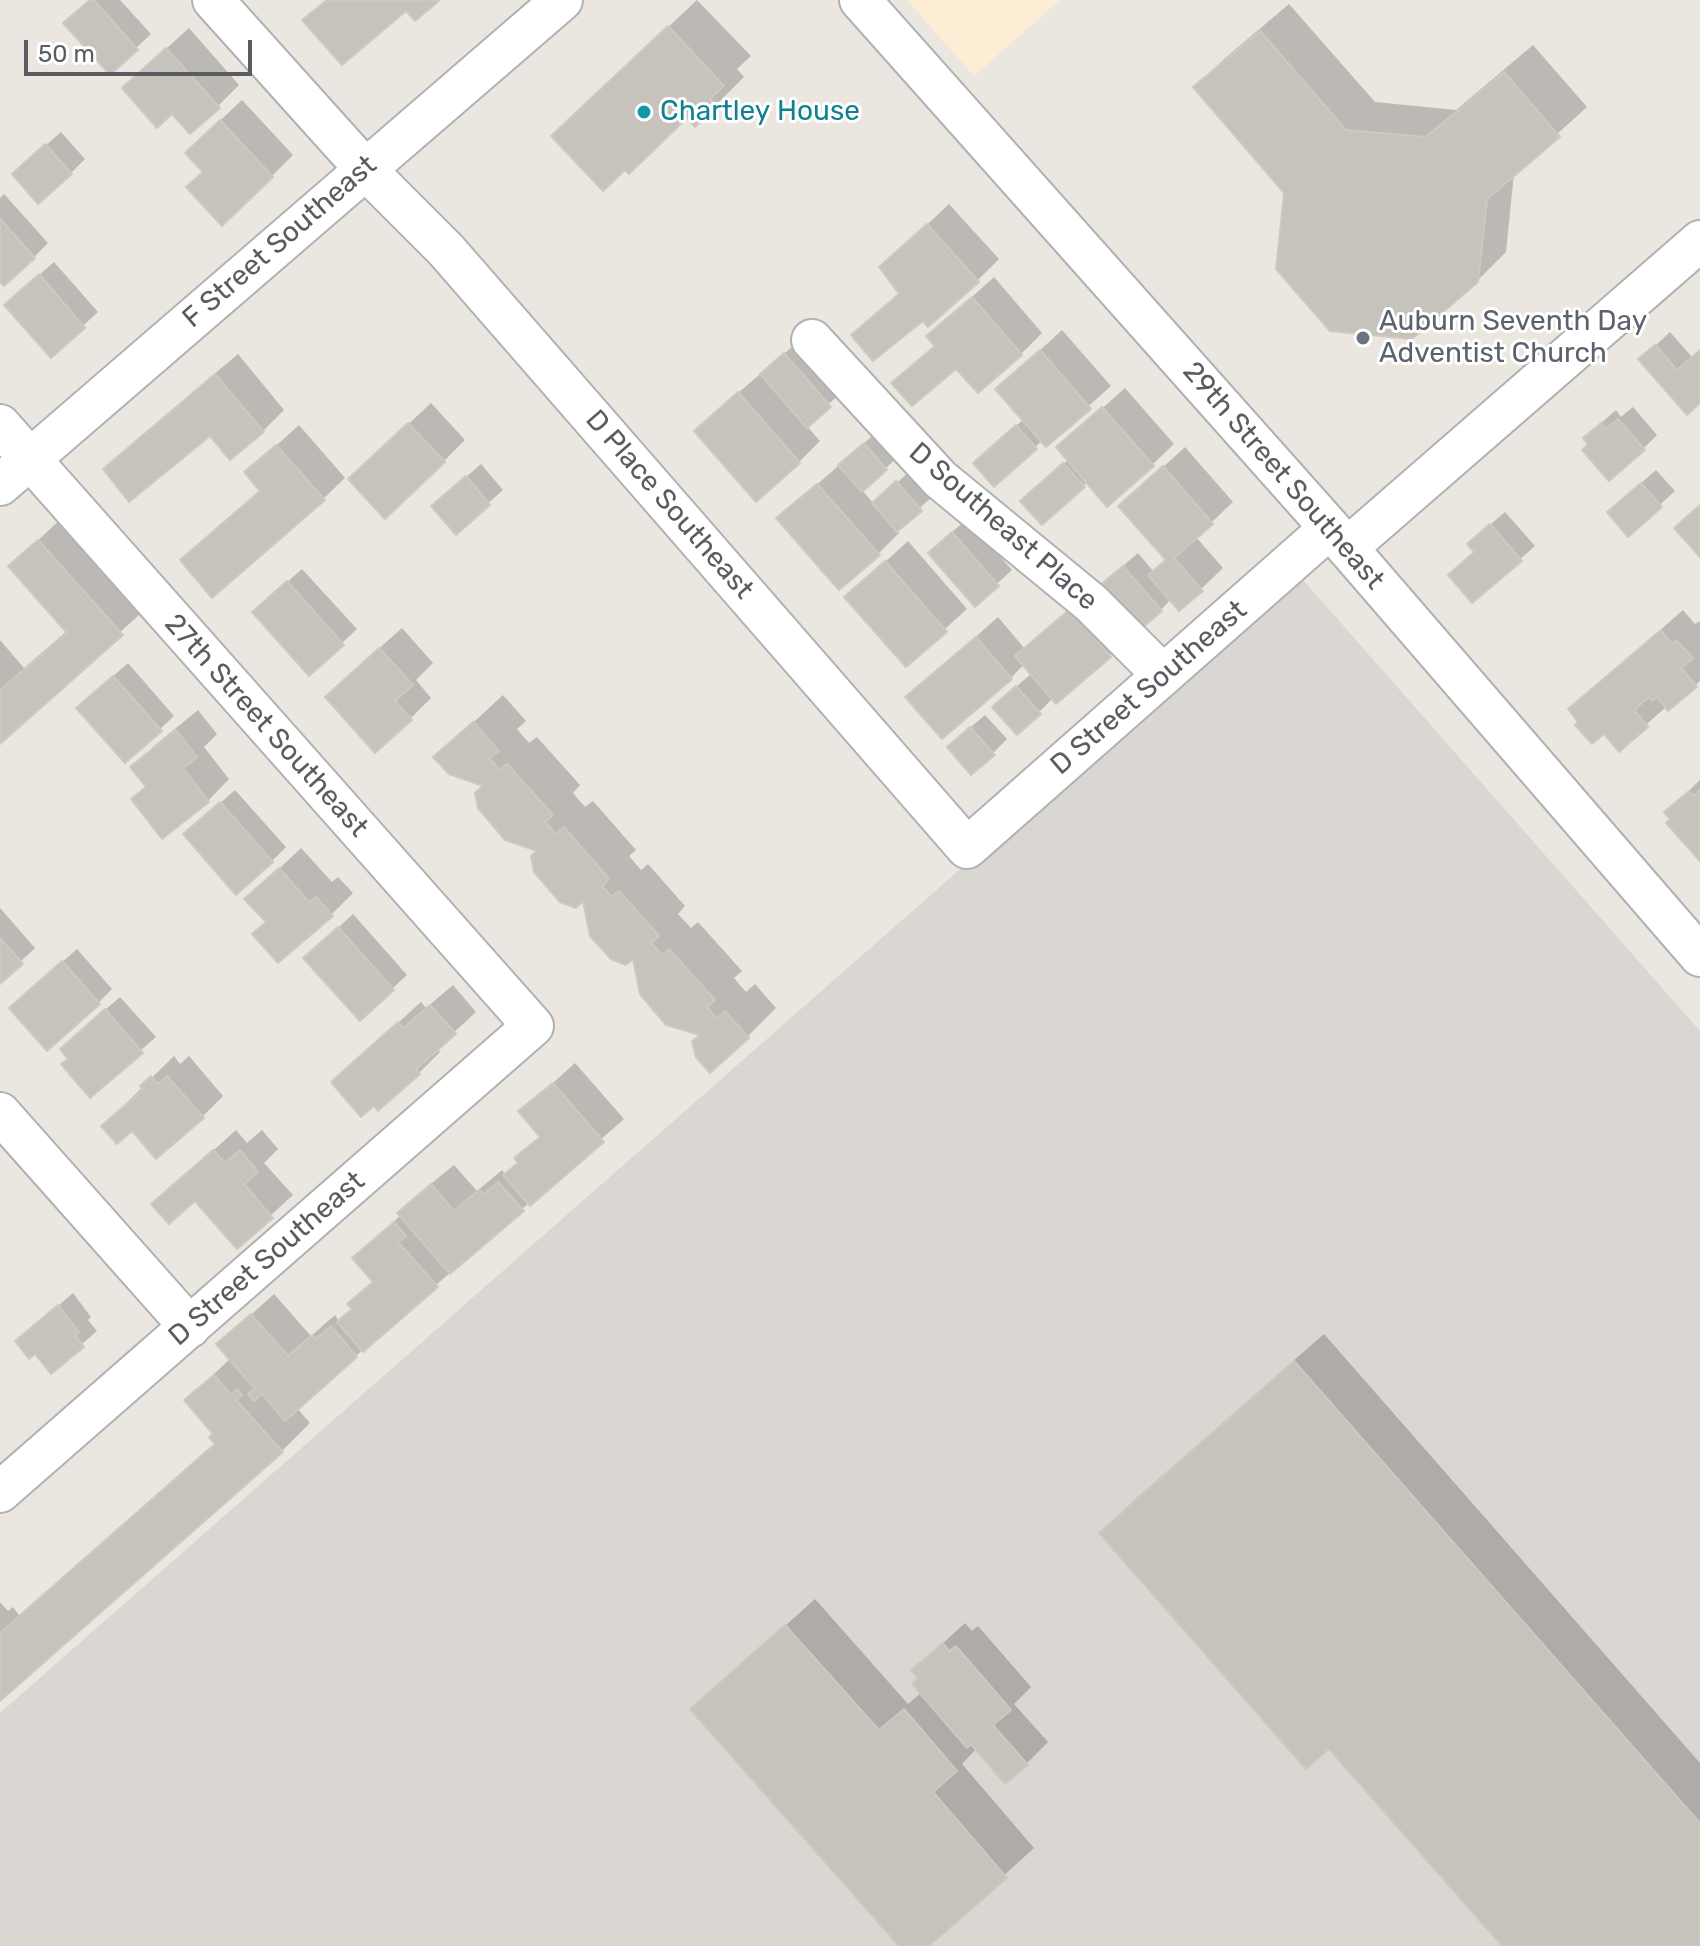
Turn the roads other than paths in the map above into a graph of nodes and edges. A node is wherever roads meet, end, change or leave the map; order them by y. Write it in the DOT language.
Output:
graph roads {
  1 [pos="213,0"];
  2 [pos="562,0"];
  3 [pos="860,0"];
  4 [pos="365,169"];
  5 [pos="1700,241"];
  6 [pos="812,340"];
  7 [pos="0,425"];
  8 [pos="29,459"];
  9 [pos="0,485"];
  10 [pos="1339,538"];
  11 [pos="1163,675"];
  12 [pos="967,848"];
  13 [pos="1697,946"];
  14 [pos="533,1026"];
  15 [pos="0,1113"];
  16 [pos="190,1327"];
  17 [pos="0,1492"];
  1 -- 4 [label="street, D Place Southeast"];
  2 -- 4 [label="street, F Street Southeast"];
  3 -- 10 [label="street, 29th Street Southeast"];
  4 -- 8 [label="street, F Street Southeast"];
  4 -- 12 [label="street, D Place Southeast"];
  5 -- 10 [label="street, D Street Southeast"];
  6 -- 11 [label="street, D Southeast Place"];
  7 -- 8 [label="street, 27th Street Southeast"];
  8 -- 9 [label="street, F Street Southeast"];
  8 -- 14 [label="street, 27th Street Southeast"];
  10 -- 11 [label="street, D Street Southeast"];
  10 -- 13 [label="street, 29th Street Southeast"];
  11 -- 12 [label="street, D Street Southeast"];
  14 -- 16 [label="street, D Street Southeast"];
  15 -- 16 [label="street"];
  16 -- 17 [label="street, D Street Southeast"];
}
